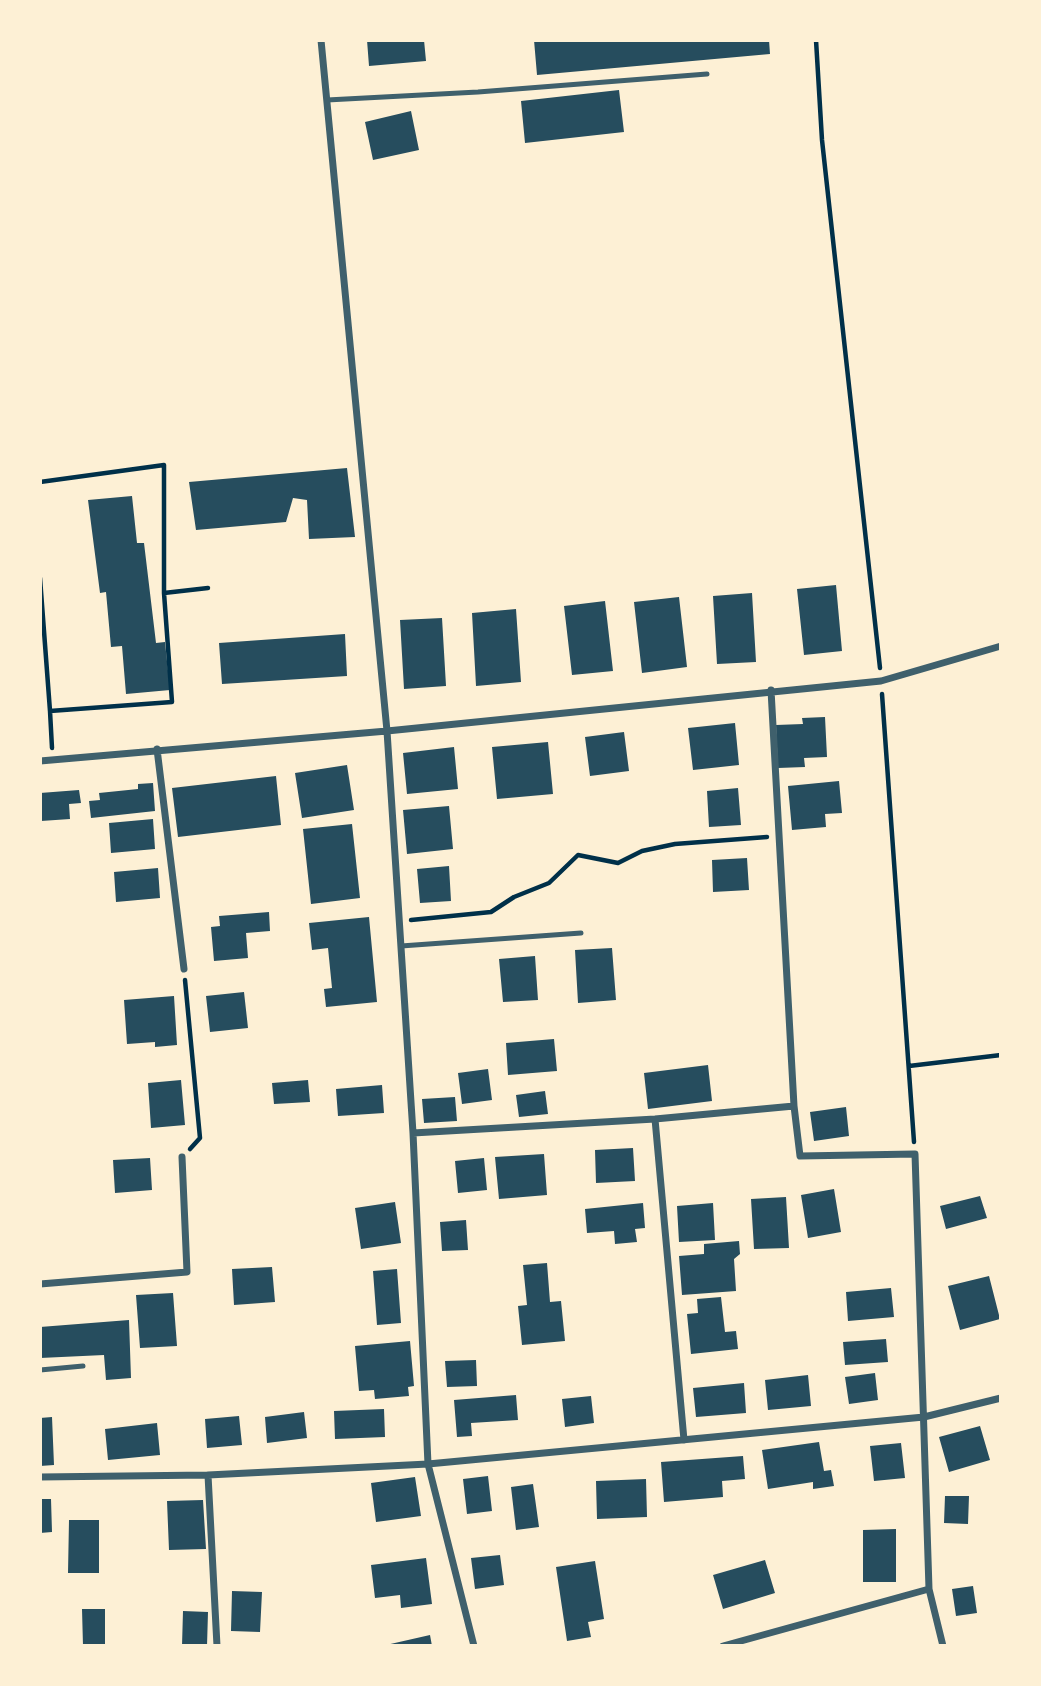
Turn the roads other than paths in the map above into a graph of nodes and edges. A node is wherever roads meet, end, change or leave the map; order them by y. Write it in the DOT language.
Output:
graph roads {
  1 [pos="321,40"];
  2 [pos="707,74"];
  3 [pos="327,100"];
  4 [pos="1001,646"];
  5 [pos="771,690"];
  6 [pos="387,732"];
  7 [pos="157,749"];
  8 [pos="40,761"];
  9 [pos="581,933"];
  10 [pos="401,946"];
  11 [pos="184,969"];
  12 [pos="794,1106"];
  13 [pos="655,1119"];
  14 [pos="413,1133"];
  15 [pos="181,1157"];
  16 [pos="40,1284"];
  17 [pos="83,1366"];
  18 [pos="40,1370"];
  19 [pos="1001,1398"];
  20 [pos="924,1417"];
  21 [pos="684,1440"];
  22 [pos="428,1465"];
  23 [pos="208,1475"];
  24 [pos="40,1477"];
  25 [pos="929,1590"];
  26 [pos="217,1646"];
  27 [pos="474,1646"];
  28 [pos="723,1646"];
  29 [pos="943,1646"];
  1 -- 3 [label="street"];
  2 -- 3 [label="lane"];
  3 -- 6 [label="street"];
  4 -- 5 [label="street"];
  5 -- 6 [label="street"];
  5 -- 12 [label="street"];
  6 -- 7 [label="street"];
  6 -- 10 [label="street"];
  7 -- 8 [label="street"];
  7 -- 11 [label="street"];
  9 -- 10 [label="lane"];
  10 -- 14 [label="street"];
  12 -- 13 [label="street"];
  12 -- 20 [label="street"];
  13 -- 14 [label="street"];
  13 -- 21 [label="street"];
  14 -- 22 [label="street"];
  15 -- 16 [label="street"];
  17 -- 18 [label="lane"];
  19 -- 20 [label="street"];
  20 -- 21 [label="street"];
  20 -- 25 [label="street"];
  21 -- 22 [label="street"];
  22 -- 23 [label="street"];
  22 -- 27 [label="street"];
  23 -- 24 [label="street"];
  23 -- 26 [label="street"];
  25 -- 28 [label="street"];
  25 -- 29 [label="street"];
}
